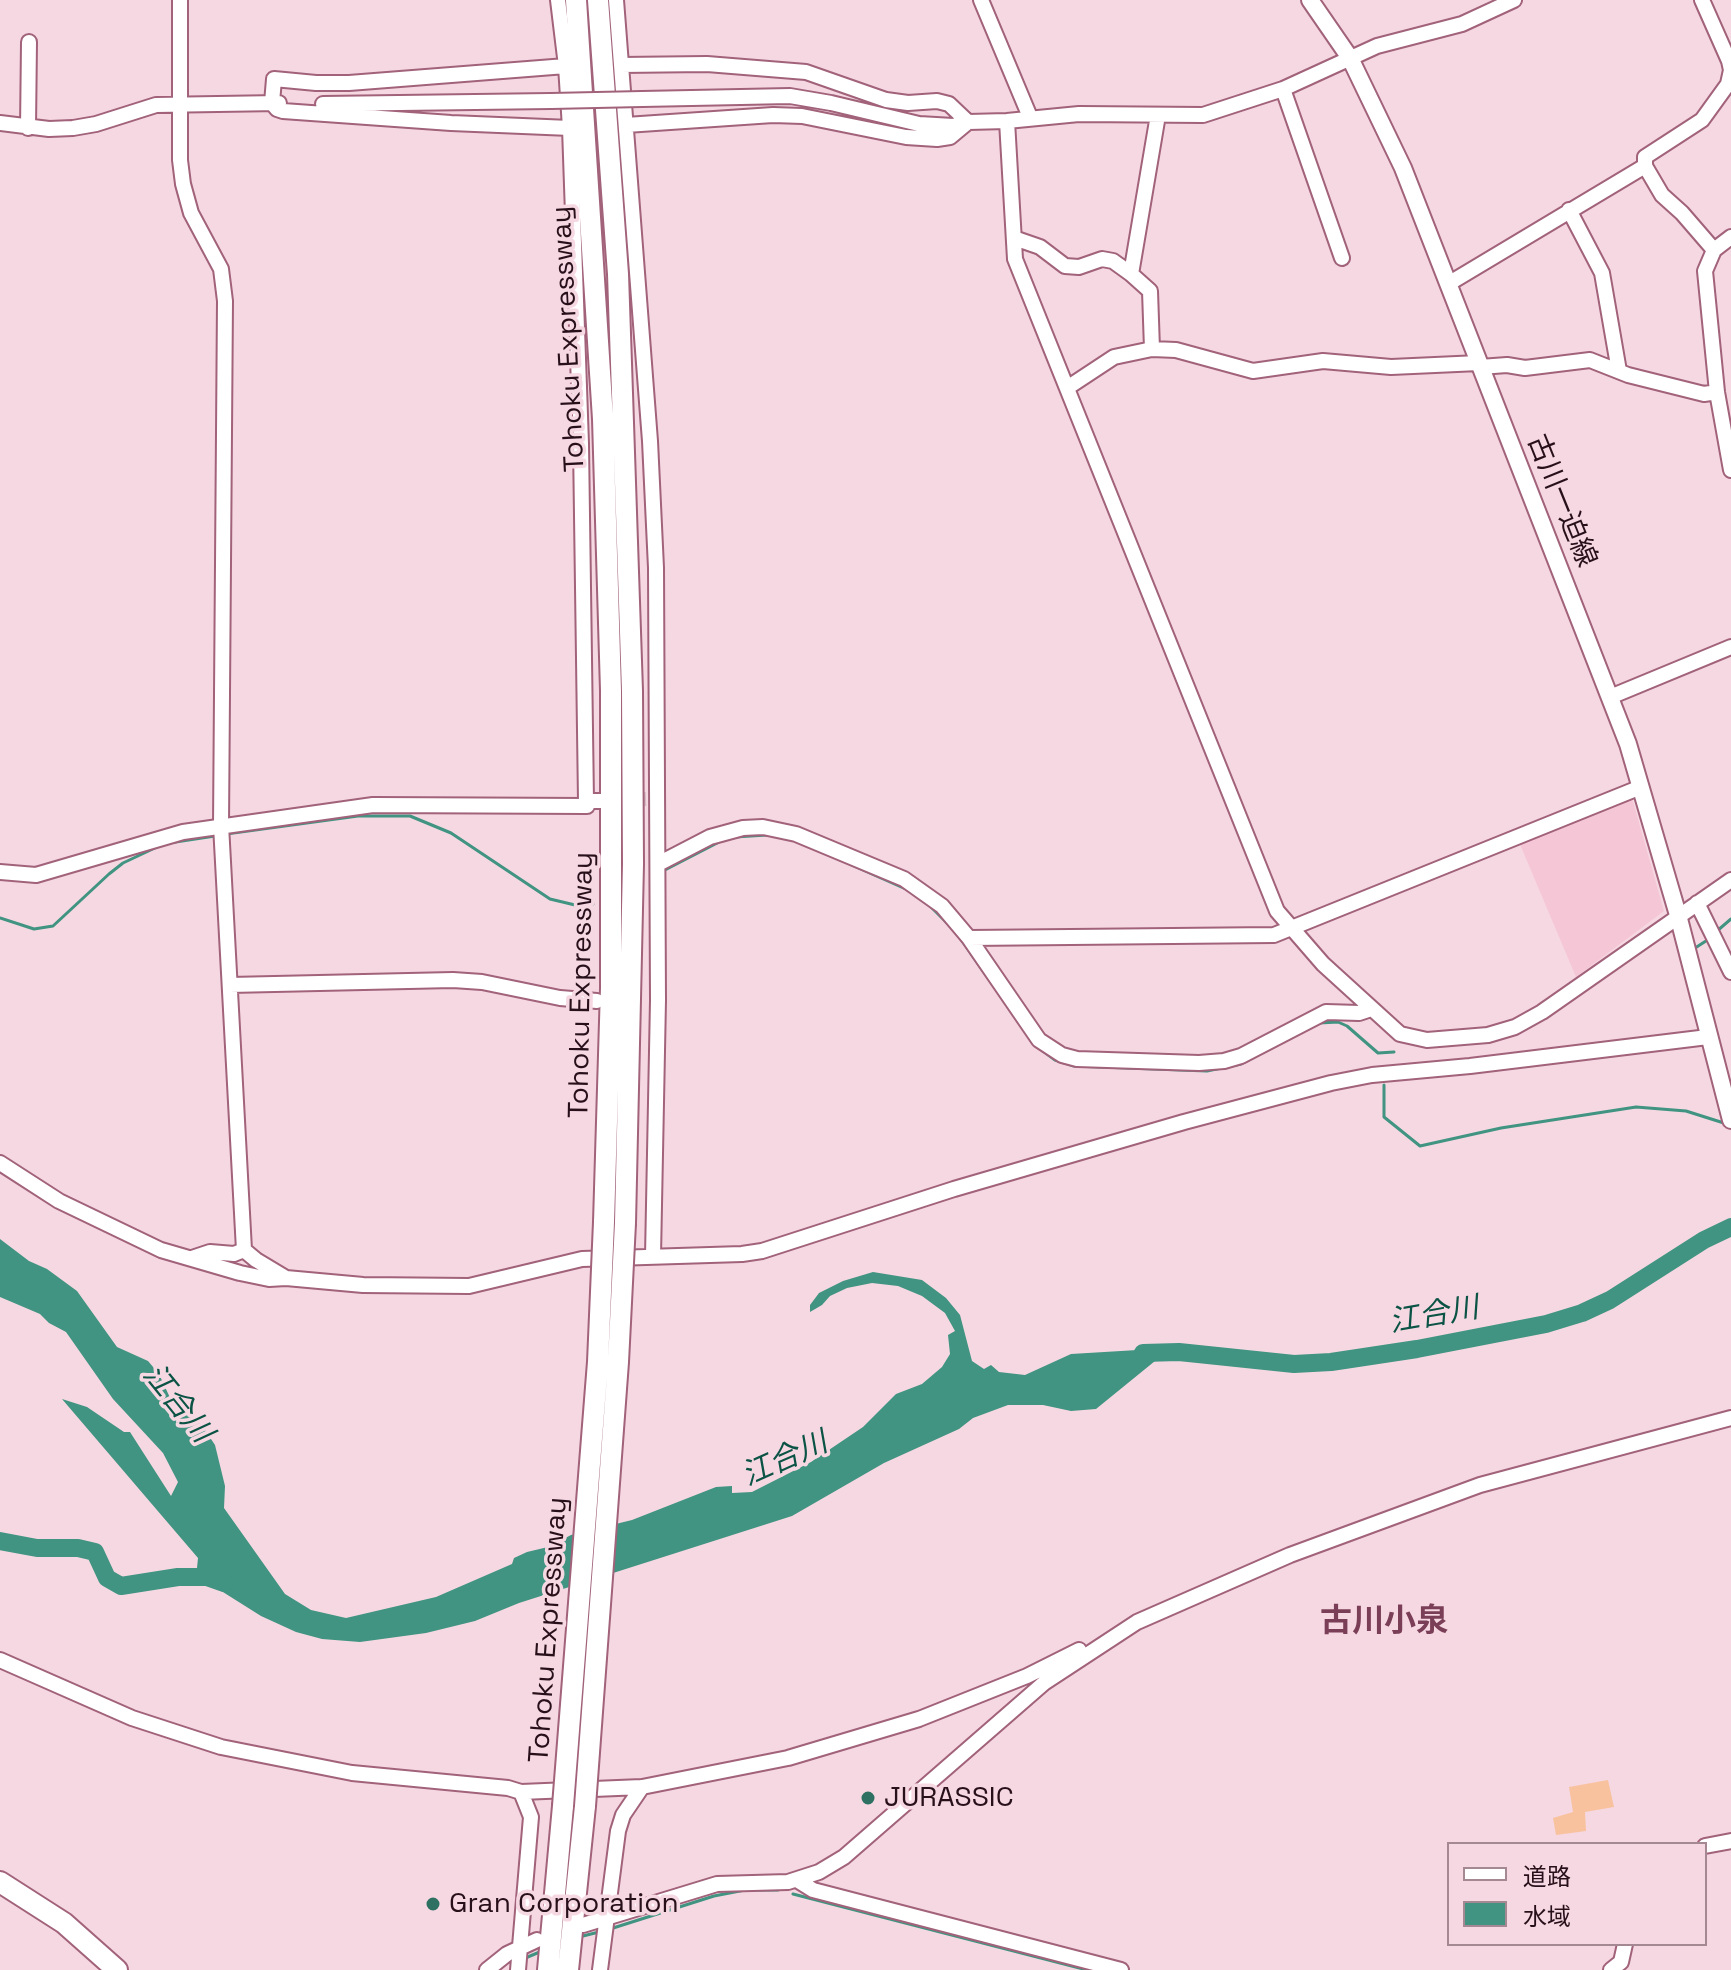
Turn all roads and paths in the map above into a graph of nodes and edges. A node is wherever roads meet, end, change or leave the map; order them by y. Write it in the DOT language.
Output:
graph roads {
  1 [pos="180,0"];
  2 [pos="558,0"];
  3 [pos="576,0"];
  4 [pos="598,0"];
  5 [pos="616,0"];
  6 [pos="981,0"];
  7 [pos="1310,0"];
  8 [pos="1514,0"];
  9 [pos="1702,0"];
  10 [pos="29,42"];
  11 [pos="1350,58"];
  12 [pos="621,65"];
  13 [pos="566,66"];
  14 [pos="1731,70"];
  15 [pos="1283,89"];
  16 [pos="181,103"];
  17 [pos="272,103"];
  18 [pos="1158,115"];
  19 [pos="1030,117"];
  20 [pos="1007,121"];
  21 [pos="968,122"];
  22 [pos="0,123"];
  23 [pos="626,125"];
  24 [pos="28,128"];
  25 [pos="570,128"];
  26 [pos="1645,166"];
  27 [pos="1569,210"];
  28 [pos="1731,237"];
  29 [pos="1014,238"];
  30 [pos="1714,250"];
  31 [pos="1342,258"];
  32 [pos="1131,274"];
  33 [pos="1448,284"];
  34 [pos="1152,349"];
  35 [pos="1479,365"];
  36 [pos="1619,371"];
  37 [pos="1067,388"];
  38 [pos="1717,392"];
  39 [pos="1731,470"];
  40 [pos="1731,647"];
  41 [pos="1610,697"];
  42 [pos="1641,787"];
  43 [pos="586,801"];
  44 [pos="602,801"];
  45 [pos="221,825"];
  46 [pos="658,864"];
  47 [pos="0,872"];
  48 [pos="1731,880"];
  49 [pos="1697,903"];
  50 [pos="1678,915"];
  51 [pos="1291,930"];
  52 [pos="969,938"];
  53 [pos="1731,972"];
  54 [pos="230,985"];
  55 [pos="597,1001"];
  56 [pos="1371,1009"];
  57 [pos="1709,1040"];
  58 [pos="1731,1120"];
  59 [pos="0,1163"];
  60 [pos="614,1223"];
  61 [pos="244,1250"];
  62 [pos="653,1256"];
  63 [pos="192,1258"];
  64 [pos="286,1278"];
  65 [pos="1731,1418"];
  66 [pos="1137,1622"];
  67 [pos="0,1660"];
  68 [pos="642,1787"];
  69 [pos="521,1792"];
  70 [pos="1731,1841"];
  71 [pos="1707,1846"];
  72 [pos="797,1880"];
  73 [pos="0,1882"];
  74 [pos="583,1925"];
  75 [pos="605,1926"];
  76 [pos="537,1940"];
  77 [pos="1625,1946"];
  78 [pos="519,1960"];
  79 [pos="117,1970"];
  80 [pos="487,1970"];
  81 [pos="548,1970"];
  82 [pos="568,1970"];
  83 [pos="600,1970"];
  84 [pos="1121,1970"];
  85 [pos="1611,1970"];
  1 -- 16 [label="street"];
  2 -- 13 [label="street"];
  3 -- 60 [label="highway, Tohoku Expressway"];
  4 -- 60 [label="highway, Tohoku Expressway"];
  5 -- 12 [label="street"];
  6 -- 19 [label="street"];
  7 -- 11 [label="main road, 古川一迫線"];
  8 -- 11 [label="street"];
  9 -- 14 [label="street"];
  10 -- 24 [label="street"];
  11 -- 15 [label="street"];
  11 -- 33 [label="main road, 古川一迫線"];
  12 -- 21 [label="street"];
  12 -- 23 [label="street"];
  13 -- 17 [label="street"];
  13 -- 25 [label="street"];
  14 -- 26 [label="street"];
  15 -- 18 [label="street"];
  15 -- 31 [label="street"];
  16 -- 17 [label="street"];
  16 -- 24 [label="street"];
  16 -- 45 [label="street"];
  17 -- 21 [label="street, bridge"];
  17 -- 25 [label="street"];
  18 -- 19 [label="street"];
  18 -- 32 [label="street"];
  19 -- 20 [label="street"];
  20 -- 21 [label="street"];
  20 -- 29 [label="street"];
  21 -- 23 [label="street"];
  22 -- 24 [label="street"];
  23 -- 46 [label="street"];
  25 -- 43 [label="street"];
  26 -- 27 [label="street"];
  26 -- 30 [label="street"];
  27 -- 33 [label="street"];
  27 -- 36 [label="street"];
  28 -- 30 [label="street"];
  29 -- 32 [label="street"];
  29 -- 37 [label="street"];
  30 -- 38 [label="street"];
  32 -- 34 [label="street"];
  33 -- 35 [label="main road, 古川一迫線"];
  34 -- 35 [label="street"];
  34 -- 37 [label="street"];
  35 -- 36 [label="street"];
  35 -- 41 [label="main road, 古川一迫線"];
  36 -- 38 [label="street"];
  37 -- 51 [label="street"];
  38 -- 39 [label="street"];
  40 -- 41 [label="street"];
  41 -- 42 [label="main road, 古川一迫線"];
  42 -- 50 [label="main road, 古川一迫線"];
  42 -- 51 [label="street"];
  43 -- 44 [label="street"];
  43 -- 45 [label="street"];
  45 -- 47 [label="street"];
  45 -- 54 [label="street"];
  46 -- 52 [label="street"];
  46 -- 62 [label="street"];
  48 -- 49 [label="street"];
  49 -- 50 [label="street"];
  49 -- 53 [label="street"];
  50 -- 56 [label="street"];
  50 -- 57 [label="main road, 古川一迫線"];
  51 -- 52 [label="street"];
  51 -- 56 [label="street"];
  52 -- 56 [label="street"];
  54 -- 55 [label="street"];
  54 -- 61 [label="street"];
  57 -- 58 [label="main road, 古川一迫線"];
  57 -- 62 [label="street"];
  59 -- 63 [label="street"];
  60 -- 81 [label="highway, Tohoku Expressway, bridge"];
  60 -- 82 [label="highway, Tohoku Expressway, bridge"];
  61 -- 63 [label="street"];
  61 -- 64 [label="street"];
  62 -- 64 [label="street"];
  63 -- 64 [label="street"];
  65 -- 66 [label="street"];
  66 -- 68 [label="street"];
  66 -- 72 [label="street"];
  67 -- 69 [label="street"];
  68 -- 69 [label="street"];
  68 -- 75 [label="street"];
  69 -- 78 [label="street"];
  70 -- 71 [label="street"];
  72 -- 75 [label="street"];
  72 -- 84 [label="street"];
  73 -- 79 [label="highway"];
  74 -- 75 [label="street"];
  75 -- 83 [label="street"];
  76 -- 78 [label="street"];
  77 -- 85 [label="street"];
  78 -- 80 [label="street"];
}
